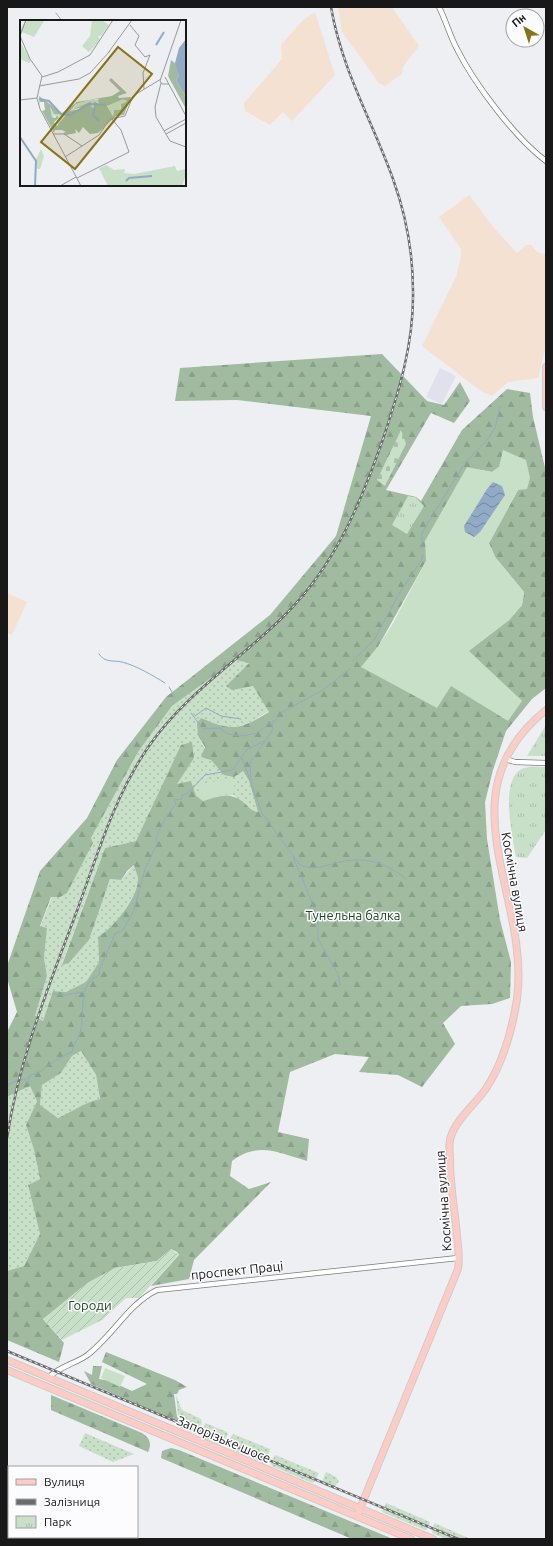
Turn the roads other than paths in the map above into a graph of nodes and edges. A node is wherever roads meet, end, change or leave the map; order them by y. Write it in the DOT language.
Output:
graph roads {
  1 [pos="439,7"];
  2 [pos="546,161"];
  3 [pos="546,366"];
  4 [pos="546,407"];
  5 [pos="546,710"];
  6 [pos="505,759"];
  7 [pos="546,764"];
  8 [pos="458,1258"];
  9 [pos="7,1360"];
  10 [pos="7,1370"];
  11 [pos="49,1377"];
  12 [pos="46,1386"];
  13 [pos="168,1428"];
  14 [pos="164,1435"];
  15 [pos="360,1508"];
  16 [pos="357,1516"];
  17 [pos="411,1539"];
  18 [pos="433,1539"];
  1 -- 2 [label="street"];
  3 -- 4 [label="main road"];
  5 -- 6 [label="main road, Космічна вулиця"];
  6 -- 7 [label="street"];
  6 -- 8 [label="main road, Космічна вулиця"];
  8 -- 11 [label="street, проспект Праці"];
  8 -- 15 [label="main road, Космічна вулиця"];
  9 -- 11 [label="main road, Запорізьке шосе"];
  10 -- 12 [label="main road, Запорізьке шосе"];
  11 -- 12 [label="main road"];
  11 -- 13 [label="main road, Запорізьке шосе"];
  12 -- 14 [label="main road, Запорізьке шосе"];
  13 -- 14 [label="main road"];
  13 -- 15 [label="main road, Запорізьке шосе"];
  14 -- 16 [label="main road, Запорізьке шосе"];
  15 -- 16 [label="main road, Космічна вулиця"];
  15 -- 18 [label="main road, Запорізьке шосе"];
  16 -- 17 [label="main road, Запорізьке шосе"];
}
